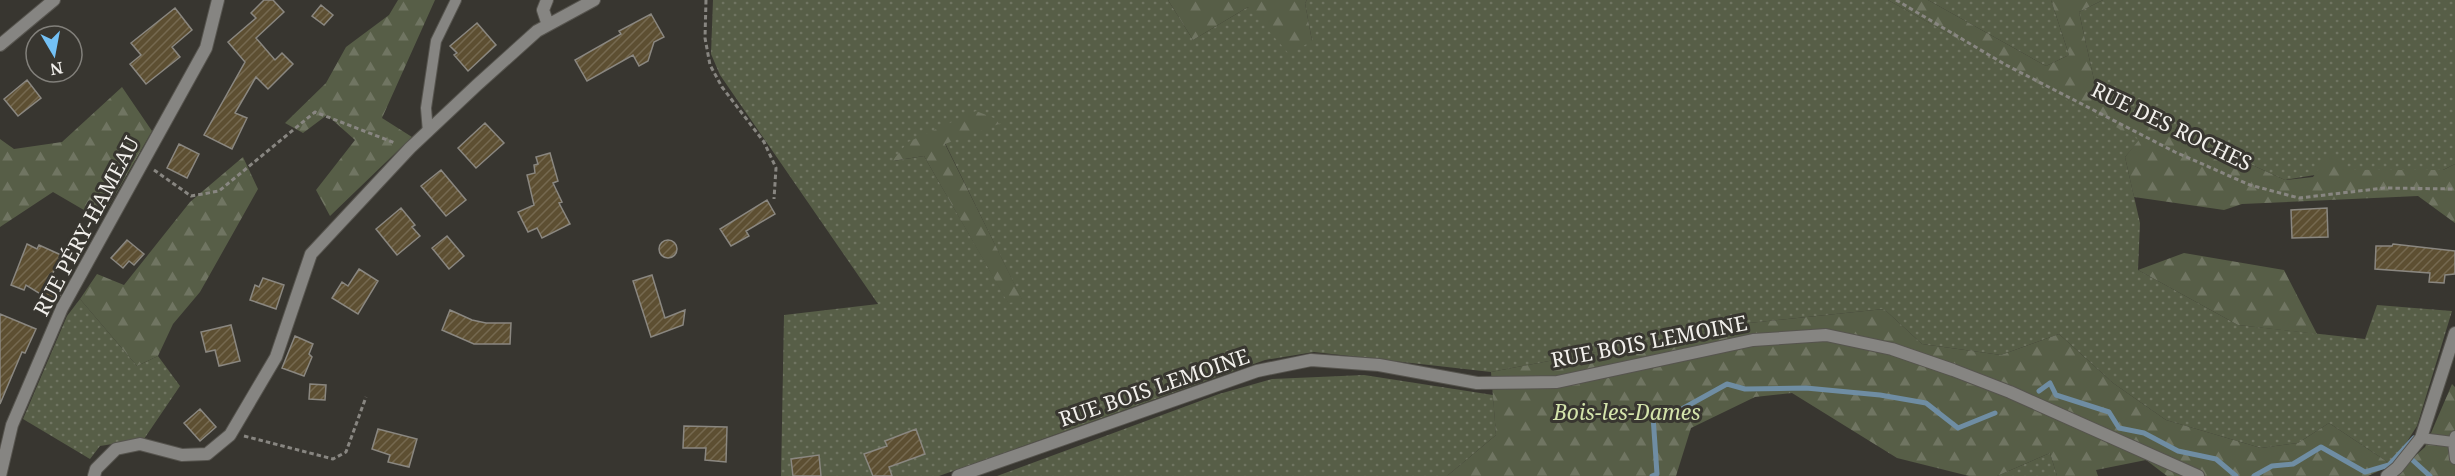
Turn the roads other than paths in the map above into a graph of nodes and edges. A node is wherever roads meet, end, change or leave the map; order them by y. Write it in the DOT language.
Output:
graph roads {
  1 [pos="54,0"];
  2 [pos="218,0"];
  3 [pos="456,0"];
  4 [pos="547,0"];
  5 [pos="594,0"];
  6 [pos="548,25"];
  7 [pos="0,45"];
  8 [pos="428,132"];
  9 [pos="2455,333"];
  10 [pos="2421,438"];
  11 [pos="2454,439"];
  12 [pos="2455,459"];
  13 [pos="0,476"];
  14 [pos="94,476"];
  15 [pos="958,476"];
  16 [pos="2198,476"];
  17 [pos="2387,476"];
  1 -- 7 [label="street"];
  2 -- 13 [label="street, RUE PÉRY-HAMEAU"];
  3 -- 8 [label="lane"];
  4 -- 6 [label="street"];
  5 -- 6 [label="street"];
  6 -- 8 [label="street"];
  8 -- 14 [label="street"];
  9 -- 10 [label="street"];
  10 -- 11 [label="lane"];
  10 -- 17 [label="street"];
  11 -- 12 [label="lane"];
  15 -- 16 [label="street, RUE BOIS LEMOINE"];
}
